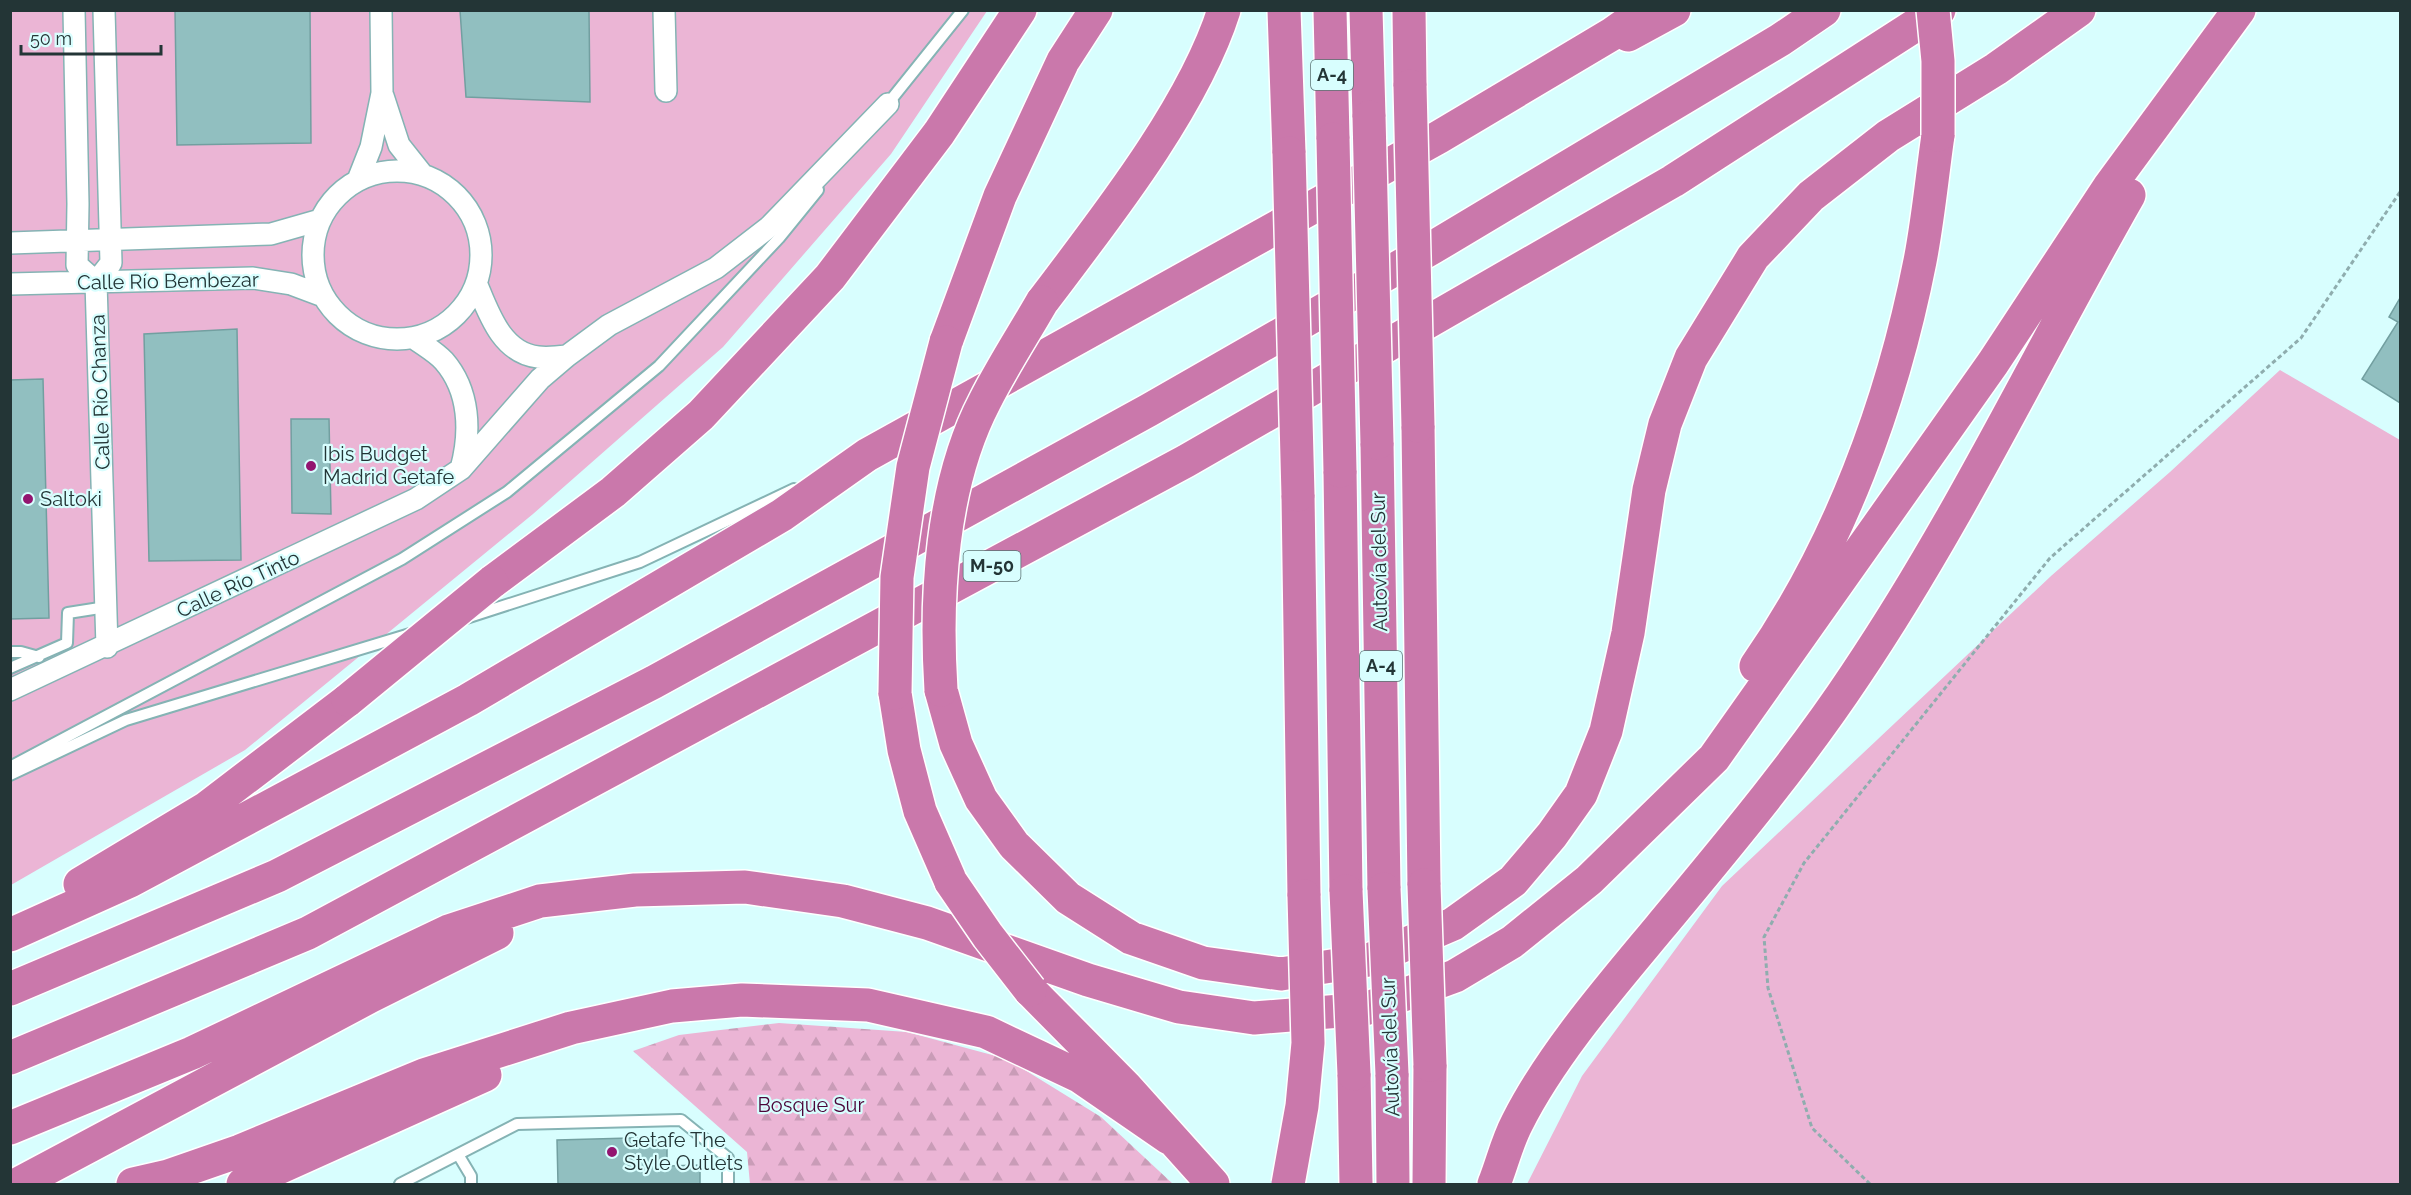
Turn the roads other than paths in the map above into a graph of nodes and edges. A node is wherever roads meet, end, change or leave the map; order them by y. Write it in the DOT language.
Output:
graph roads {
  1 [pos="74,10"];
  2 [pos="104,10"];
  3 [pos="381,10"];
  4 [pos="664,10"];
  5 [pos="963,10"];
  6 [pos="1020,10"];
  7 [pos="1095,10"];
  8 [pos="1224,10"];
  9 [pos="1284,10"];
  10 [pos="1330,10"];
  11 [pos="1366,10"];
  12 [pos="1409,10"];
  13 [pos="1646,10"];
  14 [pos="1674,10"];
  15 [pos="1824,10"];
  16 [pos="1933,10"];
  17 [pos="1939,10"];
  18 [pos="2079,10"];
  19 [pos="2239,10"];
  20 [pos="2214,44"];
  21 [pos="666,91"];
  22 [pos="382,93"];
  23 [pos="888,104"];
  24 [pos="1439,137"];
  25 [pos="422,174"];
  26 [pos="358,180"];
  27 [pos="320,220"];
  28 [pos="77,240"];
  29 [pos="111,240"];
  30 [pos="10,243"];
  31 [pos="96,282"];
  32 [pos="10,284"];
  33 [pos="477,285"];
  34 [pos="323,296"];
  35 [pos="414,338"];
  36 [pos="567,356"];
  37 [pos="867,455"];
  38 [pos="461,469"];
  39 [pos="106,607"];
  40 [pos="107,646"];
  41 [pos="10,652"];
  42 [pos="39,657"];
  43 [pos="10,668"];
  44 [pos="10,690"];
  45 [pos="10,767"];
  46 [pos="10,775"];
  47 [pos="1589,880"];
  48 [pos="634,890"];
  49 [pos="10,921"];
  50 [pos="10,935"];
  51 [pos="10,989"];
  52 [pos="742,1000"];
  53 [pos="10,1058"];
  54 [pos="10,1128"];
  55 [pos="1169,1138"];
  56 [pos="459,1156"];
  57 [pos="18,1185"];
  58 [pos="133,1185"];
  59 [pos="243,1185"];
  60 [pos="400,1185"];
  61 [pos="471,1185"];
  62 [pos="728,1185"];
  63 [pos="1213,1185"];
  64 [pos="1288,1185"];
  65 [pos="1356,1185"];
  66 [pos="1394,1185"];
  67 [pos="1429,1185"];
  68 [pos="1494,1185"];
  1 -- 28 [label="street"];
  2 -- 29 [label="street"];
  3 -- 22 [label="street"];
  4 -- 21 [label="street"];
  5 -- 23 [label="lane"];
  6 -- 49 [label="highway, bridge"];
  7 -- 55 [label="highway, bridge"];
  8 -- 18 [label="highway, bridge"];
  9 -- 64 [label="highway, bridge"];
  10 -- 65 [label="highway, Autovía del Sur / A-4, bridge"];
  11 -- 66 [label="highway, Autovía del Sur / A-4, bridge"];
  12 -- 67 [label="highway, bridge"];
  13 -- 24 [label="highway"];
  14 -- 24 [label="highway"];
  15 -- 51 [label="highway"];
  16 -- 47 [label="highway, bridge"];
  17 -- 53 [label="highway, M-50"];
  19 -- 20 [label="highway"];
  20 -- 47 [label="highway"];
  20 -- 68 [label="highway"];
  22 -- 25 [label="street"];
  22 -- 26 [label="street"];
  23 -- 36 [label="street, Calle Río Tinto"];
  23 -- 45 [label="lane"];
  24 -- 37 [label="highway"];
  25 -- 26 [label="street"];
  25 -- 33 [label="street"];
  26 -- 27 [label="street"];
  27 -- 29 [label="street"];
  27 -- 34 [label="street"];
  28 -- 29 [label="street"];
  28 -- 30 [label="street"];
  28 -- 31 [label="street"];
  29 -- 31 [label="street"];
  31 -- 32 [label="street, Calle Río Bembezar"];
  31 -- 34 [label="street, Calle Río Bembezar"];
  31 -- 39 [label="street, Calle Río Chanza"];
  33 -- 35 [label="street"];
  33 -- 36 [label="street"];
  34 -- 35 [label="street"];
  35 -- 38 [label="street"];
  36 -- 38 [label="street, Calle Río Tinto"];
  37 -- 46 [label="lane"];
  37 -- 50 [label="highway"];
  38 -- 40 [label="street, Calle Río Tinto"];
  39 -- 40 [label="street, Calle Río Chanza"];
  39 -- 42 [label="lane"];
  40 -- 44 [label="street, Calle Río Tinto"];
  41 -- 42 [label="lane"];
  42 -- 43 [label="lane"];
  47 -- 48 [label="highway"];
  48 -- 54 [label="highway"];
  48 -- 57 [label="highway"];
  52 -- 55 [label="highway"];
  52 -- 58 [label="highway"];
  52 -- 59 [label="highway"];
  55 -- 63 [label="highway"];
  56 -- 60 [label="lane"];
  56 -- 61 [label="lane"];
  56 -- 62 [label="lane"];
}
